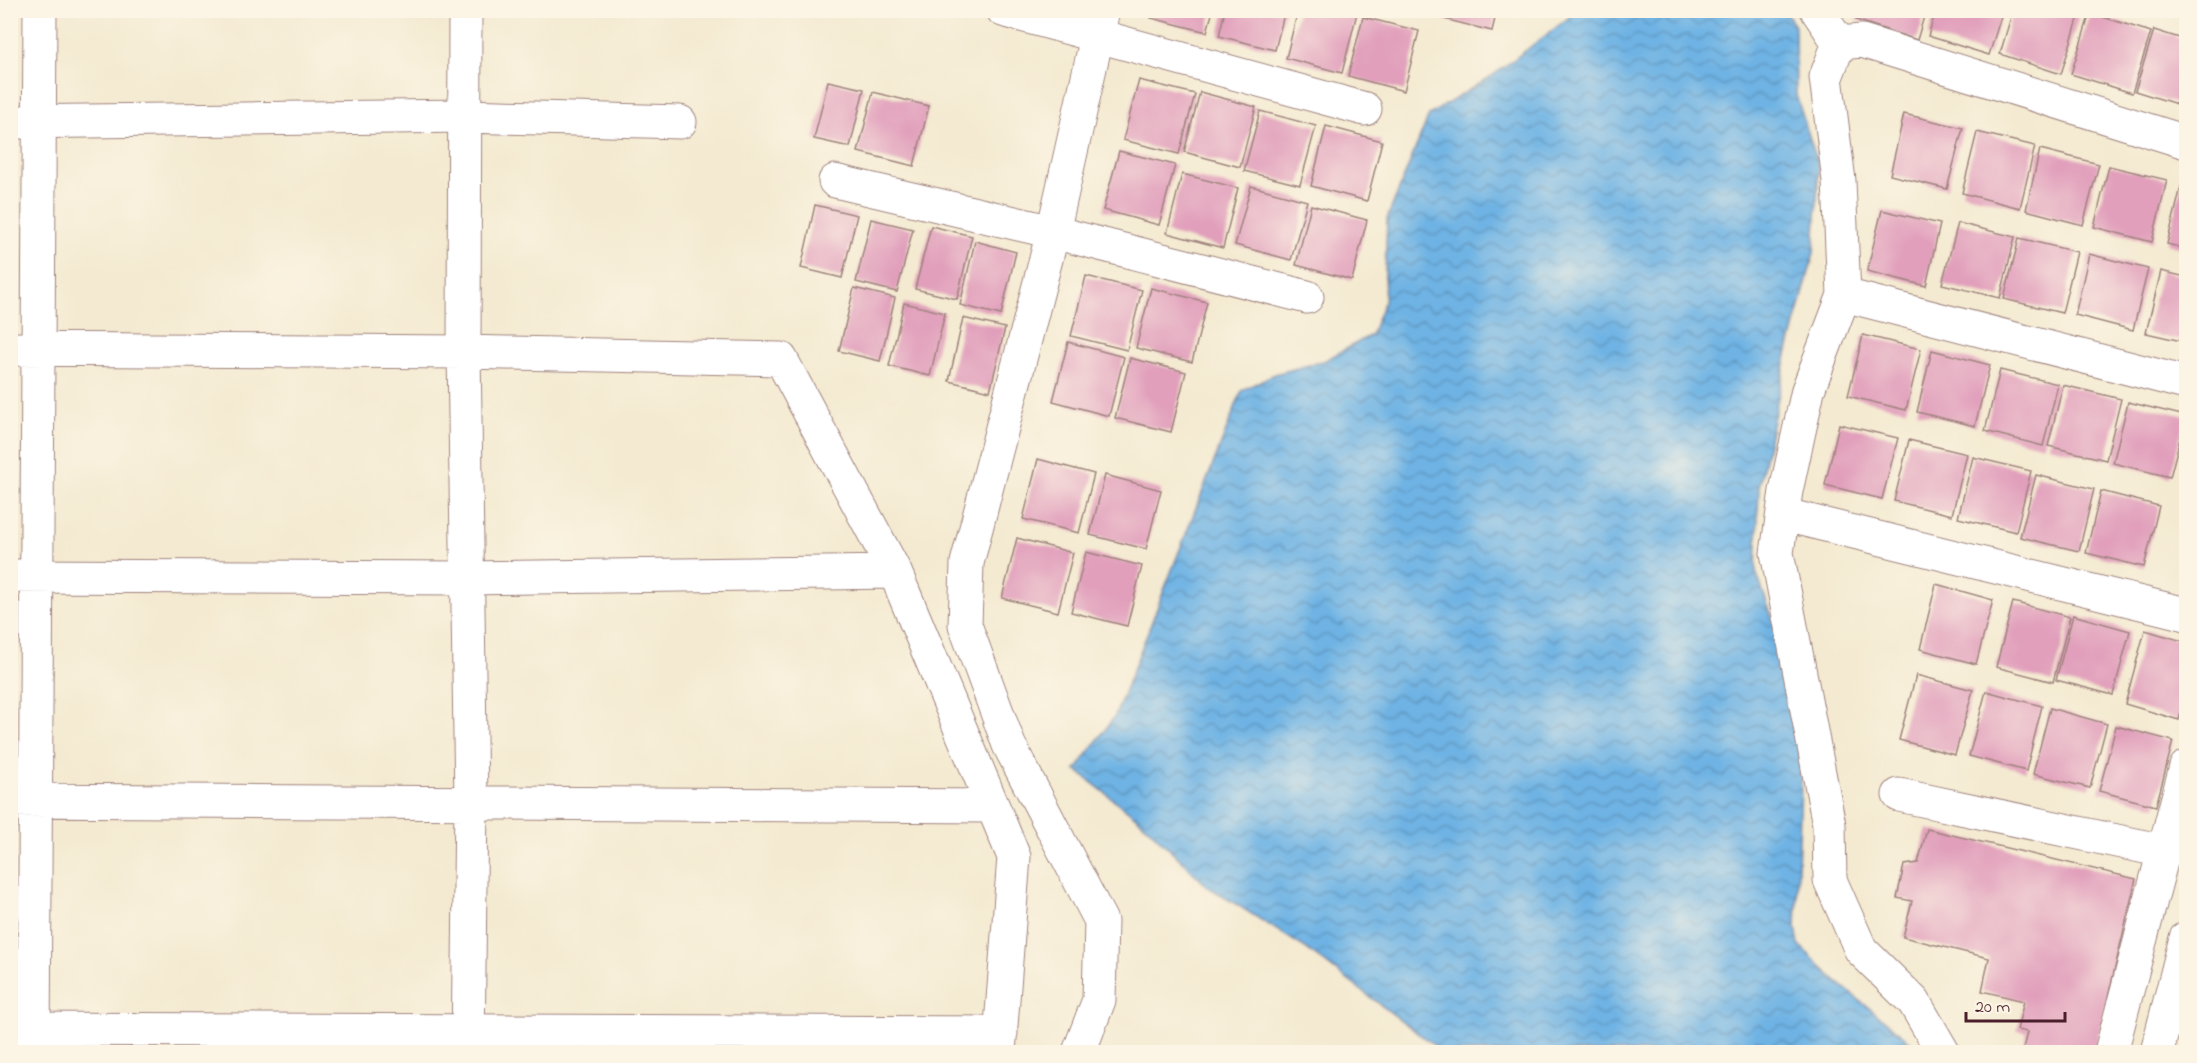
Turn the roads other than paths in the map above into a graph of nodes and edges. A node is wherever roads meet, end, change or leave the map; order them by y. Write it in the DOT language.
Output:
graph roads {
  1 [pos="40,10"];
  2 [pos="465,10"];
  3 [pos="1003,10"];
  4 [pos="1817,10"];
  5 [pos="1099,22"];
  6 [pos="1839,43"];
  7 [pos="1365,109"];
  8 [pos="465,116"];
  9 [pos="25,122"];
  10 [pos="680,122"];
  11 [pos="2187,141"];
  12 [pos="835,181"];
  13 [pos="1053,232"];
  14 [pos="1844,295"];
  15 [pos="1307,297"];
  16 [pos="25,349"];
  17 [pos="464,352"];
  18 [pos="2187,383"];
  19 [pos="1785,514"];
  20 [pos="895,572"];
  21 [pos="24,576"];
  22 [pos="466,578"];
  23 [pos="2187,614"];
  24 [pos="2187,767"];
  25 [pos="1899,795"];
  26 [pos="23,800"];
  27 [pos="471,801"];
  28 [pos="991,806"];
  29 [pos="2164,851"];
  30 [pos="2187,938"];
  31 [pos="2180,991"];
  32 [pos="26,1037"];
  33 [pos="468,1042"];
  34 [pos="1000,1043"];
  35 [pos="1079,1053"];
  36 [pos="1943,1053"];
  37 [pos="2111,1053"];
  38 [pos="2157,1053"];
  1 -- 9 [label="street"];
  2 -- 8 [label="street"];
  3 -- 5 [label="street"];
  4 -- 6 [label="street"];
  5 -- 7 [label="street"];
  5 -- 13 [label="street"];
  6 -- 11 [label="street"];
  6 -- 14 [label="street"];
  8 -- 9 [label="street"];
  8 -- 10 [label="street"];
  8 -- 17 [label="street"];
  9 -- 16 [label="street"];
  12 -- 13 [label="street"];
  13 -- 15 [label="street"];
  13 -- 35 [label="street"];
  14 -- 18 [label="street"];
  14 -- 19 [label="street"];
  16 -- 17 [label="street"];
  16 -- 21 [label="street"];
  17 -- 20 [label="street"];
  17 -- 22 [label="street"];
  19 -- 23 [label="street"];
  19 -- 36 [label="street"];
  20 -- 22 [label="street"];
  20 -- 28 [label="street"];
  21 -- 22 [label="street"];
  21 -- 26 [label="street"];
  22 -- 27 [label="street"];
  24 -- 29 [label="street"];
  25 -- 29 [label="street"];
  26 -- 27 [label="street"];
  26 -- 32 [label="street"];
  27 -- 28 [label="street"];
  27 -- 33 [label="street"];
  28 -- 34 [label="street"];
  29 -- 37 [label="street"];
  30 -- 31 [label="street"];
  31 -- 38 [label="street"];
  32 -- 33 [label="street"];
  33 -- 34 [label="street"];
}
